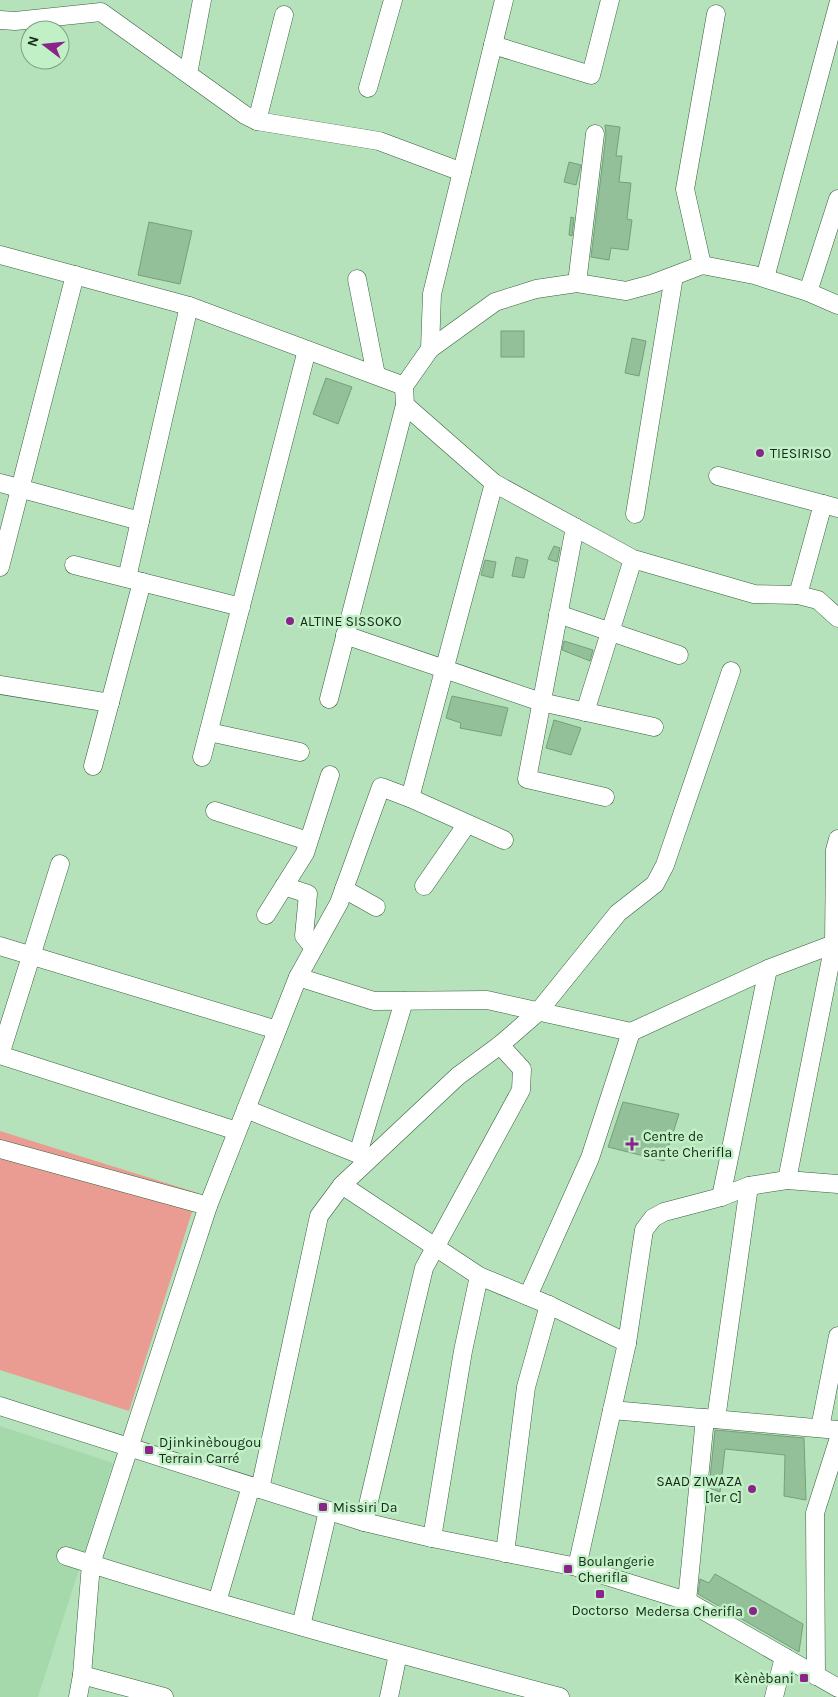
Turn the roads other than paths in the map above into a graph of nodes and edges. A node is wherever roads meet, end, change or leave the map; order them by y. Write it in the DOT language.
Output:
graph roads {
  1 [pos="202,0"];
  2 [pos="393,0"];
  3 [pos="504,0"];
  4 [pos="610,0"];
  5 [pos="838,5"];
  6 [pos="716,14"];
  7 [pos="284,15"];
  8 [pos="0,20"];
  9 [pos="493,45"];
  10 [pos="188,74"];
  11 [pos="368,88"];
  12 [pos="257,120"];
  13 [pos="595,134"];
  14 [pos="462,172"];
  15 [pos="838,198"];
  16 [pos="830,249"];
  17 [pos="0,255"];
  18 [pos="702,265"];
  19 [pos="75,275"];
  20 [pos="674,276"];
  21 [pos="765,278"];
  22 [pos="357,279"];
  23 [pos="577,283"];
  24 [pos="808,292"];
  25 [pos="838,305"];
  26 [pos="189,306"];
  27 [pos="430,349"];
  28 [pos="307,350"];
  29 [pos="376,375"];
  30 [pos="404,386"];
  31 [pos="405,405"];
  32 [pos="718,476"];
  33 [pos="0,483"];
  34 [pos="494,484"];
  35 [pos="20,488"];
  36 [pos="830,506"];
  37 [pos="635,514"];
  38 [pos="140,521"];
  39 [pos="575,527"];
  40 [pos="633,559"];
  41 [pos="74,565"];
  42 [pos="0,567"];
  43 [pos="134,580"];
  44 [pos="798,595"];
  45 [pos="241,607"];
  46 [pos="558,614"];
  47 [pos="838,618"];
  48 [pos="610,632"];
  49 [pos="345,635"];
  50 [pos="679,655"];
  51 [pos="444,669"];
  52 [pos="731,671"];
  53 [pos="0,685"];
  54 [pos="329,700"];
  55 [pos="541,702"];
  56 [pos="110,703"];
  57 [pos="584,712"];
  58 [pos="654,727"];
  59 [pos="209,732"];
  60 [pos="300,752"];
  61 [pos="202,757"];
  62 [pos="93,766"];
  63 [pos="330,775"];
  64 [pos="604,797"];
  65 [pos="410,798"];
  66 [pos="214,810"];
  67 [pos="467,824"];
  68 [pos="504,840"];
  69 [pos="308,842"];
  70 [pos="837,846"];
  71 [pos="60,864"];
  72 [pos="284,886"];
  73 [pos="424,886"];
  74 [pos="344,889"];
  75 [pos="376,907"];
  76 [pos="266,914"];
  77 [pos="836,944"];
  78 [pos="0,946"];
  79 [pos="314,948"];
  80 [pos="31,955"];
  81 [pos="768,969"];
  82 [pos="298,977"];
  83 [pos="404,1001"];
  84 [pos="538,1012"];
  85 [pos="277,1030"];
  86 [pos="631,1032"];
  87 [pos="500,1045"];
  88 [pos="0,1055"];
  89 [pos="246,1109"];
  90 [pos="237,1131"];
  91 [pos="0,1149"];
  92 [pos="364,1156"];
  93 [pos="787,1180"];
  94 [pos="838,1184"];
  95 [pos="342,1185"];
  96 [pos="749,1186"];
  97 [pos="720,1197"];
  98 [pos="208,1206"];
  99 [pos="436,1247"];
  100 [pos="479,1276"];
  101 [pos="528,1296"];
  102 [pos="549,1305"];
  103 [pos="838,1336"];
  104 [pos="627,1343"];
  105 [pos="0,1406"];
  106 [pos="612,1410"];
  107 [pos="711,1419"];
  108 [pos="820,1428"];
  109 [pos="838,1430"];
  110 [pos="838,1441"];
  111 [pos="130,1447"];
  112 [pos="255,1488"];
  113 [pos="328,1511"];
  114 [pos="364,1522"];
  115 [pos="432,1538"];
  116 [pos="506,1553"];
  117 [pos="66,1556"];
  118 [pos="91,1564"];
  119 [pos="577,1567"];
  120 [pos="687,1601"];
  121 [pos="217,1602"];
  122 [pos="302,1626"];
  123 [pos="398,1654"];
  124 [pos="784,1658"];
  125 [pos="82,1675"];
  126 [pos="816,1676"];
  127 [pos="838,1688"];
  128 [pos="78,1697"];
  129 [pos="164,1697"];
  130 [pos="389,1697"];
  131 [pos="560,1697"];
  132 [pos="774,1697"];
  1 -- 10 [label="street"];
  2 -- 11 [label="street"];
  3 -- 9 [label="street"];
  4 -- 9 [label="street"];
  5 -- 21 [label="street"];
  6 -- 18 [label="street"];
  7 -- 12 [label="street"];
  8 -- 10 [label="street"];
  9 -- 14 [label="street"];
  10 -- 12 [label="street"];
  12 -- 14 [label="street"];
  13 -- 23 [label="street"];
  14 -- 27 [label="street"];
  15 -- 16 [label="street"];
  16 -- 24 [label="street"];
  17 -- 19 [label="street"];
  18 -- 20 [label="street"];
  18 -- 21 [label="street"];
  19 -- 26 [label="street"];
  19 -- 35 [label="street"];
  20 -- 23 [label="street"];
  20 -- 37 [label="street"];
  21 -- 24 [label="street"];
  22 -- 29 [label="street"];
  23 -- 27 [label="street"];
  24 -- 25 [label="street"];
  26 -- 28 [label="street"];
  26 -- 38 [label="street"];
  27 -- 30 [label="street"];
  28 -- 29 [label="street"];
  28 -- 45 [label="street"];
  29 -- 30 [label="street"];
  30 -- 31 [label="street"];
  31 -- 34 [label="street"];
  31 -- 49 [label="street"];
  32 -- 36 [label="street"];
  33 -- 35 [label="street"];
  34 -- 39 [label="street"];
  34 -- 51 [label="street"];
  35 -- 38 [label="street"];
  35 -- 42 [label="street"];
  36 -- 44 [label="street"];
  38 -- 43 [label="street"];
  39 -- 40 [label="street"];
  39 -- 46 [label="street"];
  40 -- 44 [label="street"];
  40 -- 48 [label="street"];
  41 -- 43 [label="street"];
  43 -- 45 [label="street"];
  43 -- 56 [label="street"];
  44 -- 47 [label="street"];
  45 -- 59 [label="street"];
  46 -- 48 [label="street"];
  46 -- 55 [label="street"];
  48 -- 50 [label="street"];
  48 -- 57 [label="street"];
  49 -- 51 [label="street"];
  49 -- 54 [label="street"];
  51 -- 55 [label="street"];
  51 -- 65 [label="street"];
  52 -- 84 [label="street"];
  53 -- 56 [label="street"];
  55 -- 57 [label="street"];
  55 -- 64 [label="street"];
  56 -- 62 [label="street"];
  57 -- 58 [label="street"];
  59 -- 60 [label="street"];
  59 -- 61 [label="street"];
  63 -- 69 [label="street"];
  65 -- 67 [label="street"];
  65 -- 74 [label="street"];
  66 -- 69 [label="street"];
  67 -- 68 [label="street"];
  67 -- 73 [label="street"];
  69 -- 72 [label="street"];
  70 -- 77 [label="street"];
  71 -- 80 [label="street"];
  72 -- 76 [label="street"];
  72 -- 79 [label="street"];
  74 -- 75 [label="street"];
  74 -- 79 [label="street"];
  77 -- 81 [label="street"];
  77 -- 93 [label="street"];
  78 -- 80 [label="street"];
  79 -- 82 [label="street"];
  80 -- 85 [label="street"];
  80 -- 88 [label="street"];
  81 -- 86 [label="street"];
  81 -- 97 [label="street"];
  82 -- 83 [label="street"];
  82 -- 85 [label="street"];
  83 -- 84 [label="street"];
  83 -- 92 [label="street"];
  84 -- 86 [label="street"];
  84 -- 87 [label="street"];
  85 -- 89 [label="street"];
  86 -- 101 [label="street"];
  87 -- 92 [label="street"];
  87 -- 99 [label="street"];
  88 -- 90 [label="street"];
  89 -- 90 [label="street"];
  89 -- 92 [label="street"];
  90 -- 98 [label="street"];
  91 -- 98 [label="street"];
  92 -- 95 [label="street"];
  93 -- 94 [label="street"];
  93 -- 96 [label="street"];
  95 -- 99 [label="street"];
  95 -- 112 [label="street"];
  96 -- 97 [label="street"];
  96 -- 107 [label="street"];
  97 -- 104 [label="street"];
  98 -- 111 [label="street"];
  99 -- 100 [label="street"];
  99 -- 114 [label="street"];
  100 -- 101 [label="street"];
  100 -- 115 [label="street"];
  101 -- 102 [label="street"];
  102 -- 104 [label="street"];
  102 -- 116 [label="street"];
  103 -- 108 [label="street"];
  104 -- 106 [label="street"];
  105 -- 111 [label="street"];
  106 -- 107 [label="street"];
  106 -- 119 [label="street"];
  107 -- 108 [label="street"];
  107 -- 120 [label="street"];
  108 -- 109 [label="street"];
  110 -- 126 [label="street"];
  111 -- 112 [label="street"];
  111 -- 118 [label="street"];
  112 -- 113 [label="street"];
  112 -- 121 [label="street"];
  113 -- 114 [label="street"];
  113 -- 122 [label="street"];
  114 -- 115 [label="street"];
  115 -- 116 [label="street"];
  116 -- 119 [label="street"];
  117 -- 118 [label="street"];
  118 -- 121 [label="street"];
  118 -- 125 [label="street"];
  119 -- 120 [label="street"];
  120 -- 124 [label="street"];
  121 -- 122 [label="street"];
  122 -- 123 [label="street"];
  123 -- 130 [label="street"];
  123 -- 131 [label="street"];
  124 -- 126 [label="street"];
  124 -- 132 [label="street"];
  125 -- 128 [label="street"];
  125 -- 129 [label="street"];
  126 -- 127 [label="street"];
}
